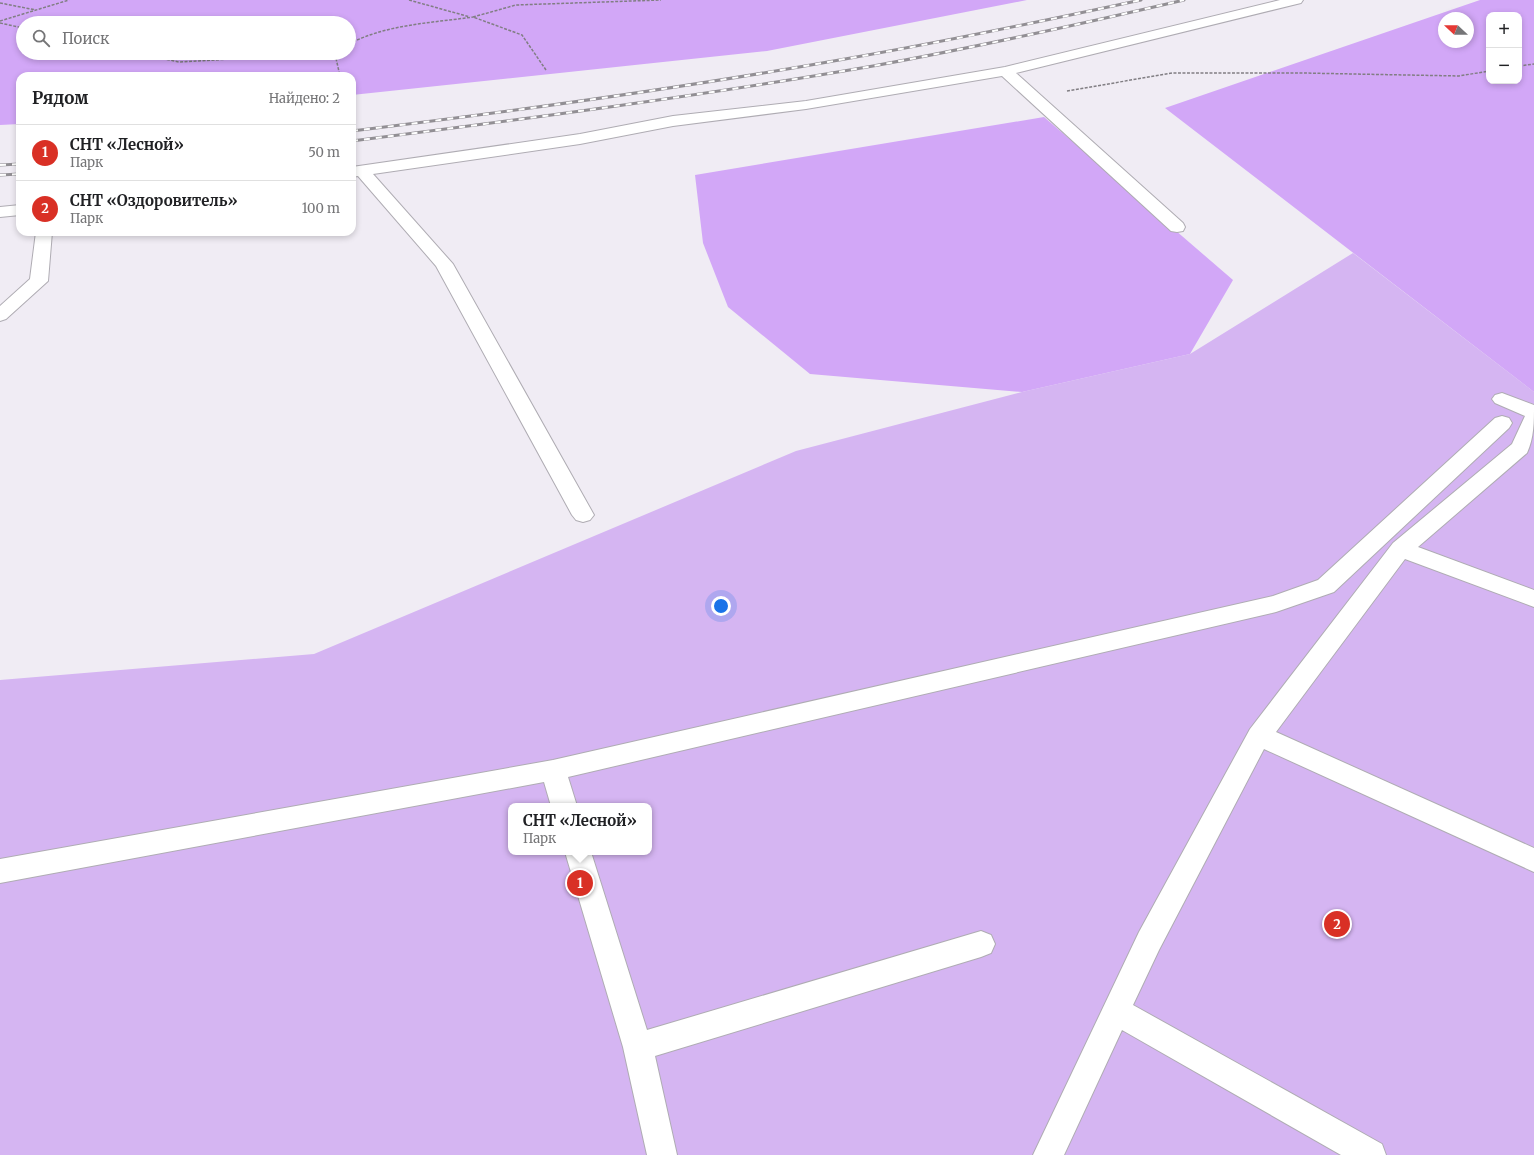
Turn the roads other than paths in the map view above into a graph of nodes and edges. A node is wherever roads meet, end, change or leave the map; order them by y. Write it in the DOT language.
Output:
graph roads {
  1 [pos="1296,0"];
  2 [pos="1005,71"];
  3 [pos="357,172"];
  4 [pos="16,210"];
  5 [pos="0,212"];
  6 [pos="1177,228"];
  7 [pos="44,236"];
  8 [pos="0,315"];
  9 [pos="1502,399"];
  10 [pos="1534,413"];
  11 [pos="1534,417"];
  12 [pos="1502,424"];
  13 [pos="583,515"];
  14 [pos="1401,549"];
  15 [pos="1534,599"];
  16 [pos="1259,736"];
  17 [pos="553,770"];
  18 [pos="563,803"];
  19 [pos="579,855"];
  20 [pos="1534,860"];
  21 [pos="0,871"];
  22 [pos="981,944"];
  23 [pos="1116,1011"];
  24 [pos="638,1047"];
  25 [pos="662,1155"];
  26 [pos="1048,1155"];
  27 [pos="1371,1155"];
  1 -- 2 [label="street"];
  2 -- 3 [label="street"];
  2 -- 6 [label="street"];
  3 -- 13 [label="street"];
  4 -- 5 [label="street"];
  7 -- 8 [label="street"];
  9 -- 10 [label="street"];
  11 -- 14 [label="street"];
  12 -- 17 [label="street"];
  14 -- 15 [label="street"];
  14 -- 16 [label="street"];
  16 -- 20 [label="street"];
  16 -- 23 [label="street"];
  17 -- 18 [label="street"];
  17 -- 21 [label="street"];
  19 -- 24 [label="street"];
  22 -- 24 [label="street"];
  23 -- 26 [label="street"];
  23 -- 27 [label="street"];
  24 -- 25 [label="street"];
}
